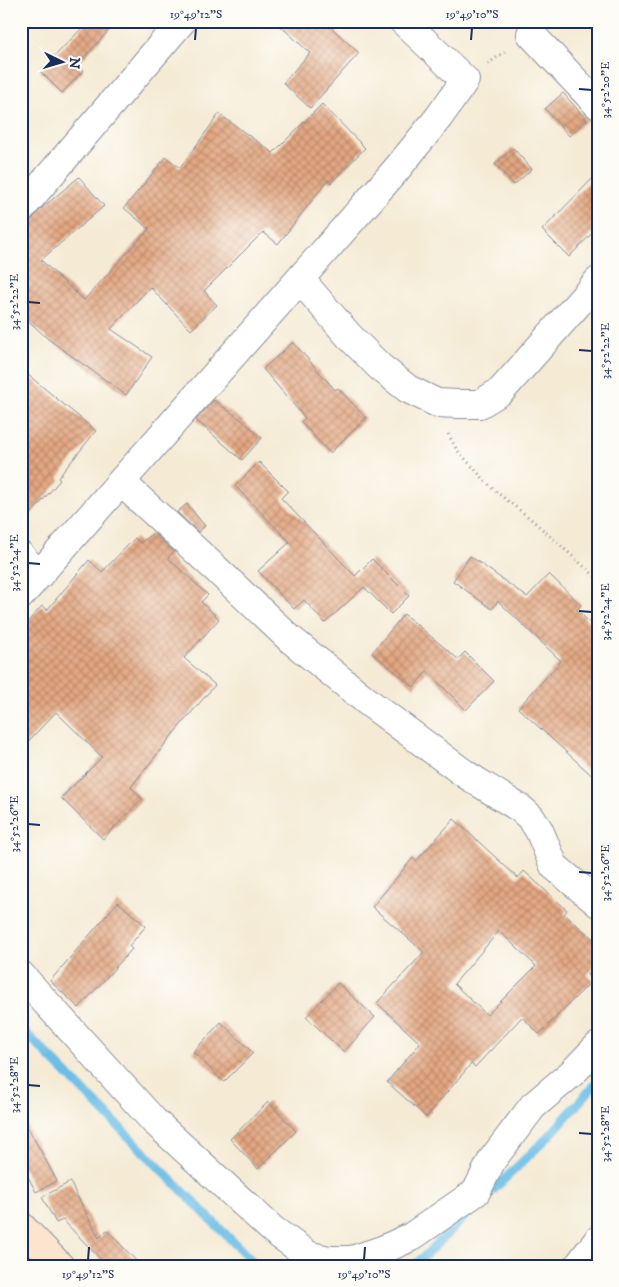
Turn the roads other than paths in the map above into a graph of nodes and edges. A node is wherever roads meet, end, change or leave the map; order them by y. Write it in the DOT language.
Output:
graph roads {
  1 [pos="182,21"];
  2 [pos="403,21"];
  3 [pos="531,34"];
  4 [pos="598,105"];
  5 [pos="21,209"];
  6 [pos="300,279"];
  7 [pos="598,280"];
  8 [pos="121,482"];
  9 [pos="30,566"];
  10 [pos="21,595"];
  11 [pos="598,903"];
  12 [pos="21,975"];
  13 [pos="598,1046"];
  14 [pos="23,1233"];
  15 [pos="598,1240"];
  16 [pos="60,1266"];
  17 [pos="578,1266"];
  1 -- 5 [label="street"];
  2 -- 6 [label="street"];
  3 -- 4 [label="street"];
  6 -- 7 [label="street"];
  6 -- 8 [label="street"];
  8 -- 9 [label="street"];
  8 -- 11 [label="street"];
  9 -- 10 [label="street"];
  12 -- 13 [label="street"];
  14 -- 16 [label="main road"];
  15 -- 17 [label="street"];
}
